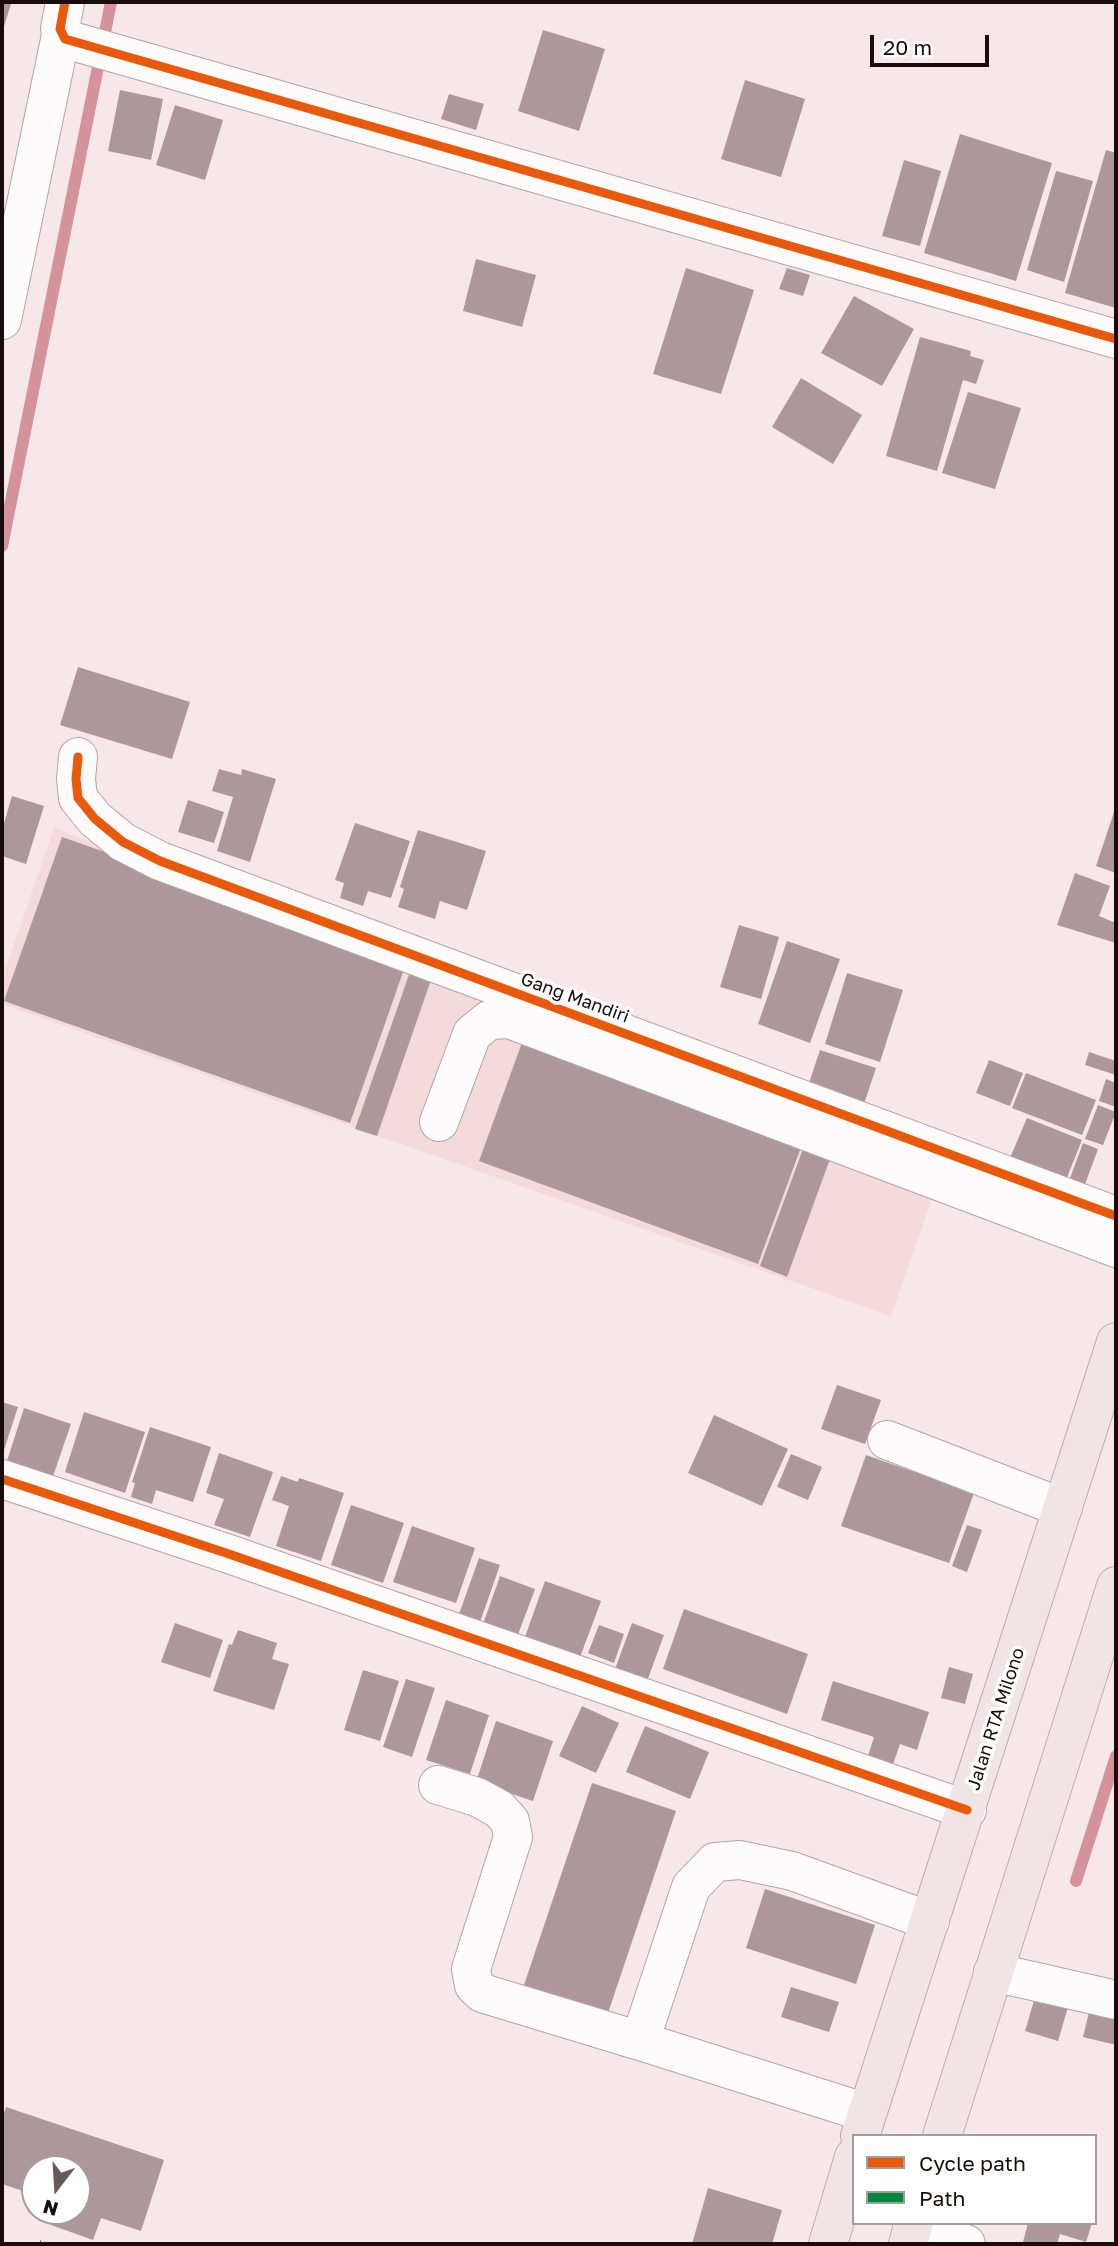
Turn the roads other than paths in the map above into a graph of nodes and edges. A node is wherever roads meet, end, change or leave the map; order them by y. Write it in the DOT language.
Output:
graph roads {
  1 [pos="83,33"];
  2 [pos="2,320"];
  3 [pos="1116,339"];
  4 [pos="78,757"];
  5 [pos="439,1122"];
  6 [pos="1116,1216"];
  7 [pos="1116,1248"];
  8 [pos="1116,1342"];
  9 [pos="887,1440"];
  10 [pos="2,1479"];
  11 [pos="1063,1508"];
  12 [pos="1116,1587"];
  13 [pos="438,1785"];
  14 [pos="967,1811"];
  15 [pos="930,1921"];
  16 [pos="993,1972"];
  17 [pos="1116,2000"];
  18 [pos="640,2041"];
  19 [pos="864,2124"];
  20 [pos="943,2134"];
  21 [pos="852,2164"];
  22 [pos="911,2232"];
  23 [pos="828,2244"];
  24 [pos="965,2244"];
  1 -- 2 [label="street"];
  1 -- 3 [label="street"];
  4 -- 6 [label="street, Gang Mandiri"];
  5 -- 7 [label="street"];
  8 -- 11 [label="highway, Jalan RTA Milono"];
  9 -- 11 [label="street"];
  10 -- 14 [label="street"];
  11 -- 14 [label="highway, Jalan RTA Milono"];
  12 -- 16 [label="highway"];
  13 -- 18 [label="street"];
  14 -- 15 [label="highway, Jalan RTA Milono"];
  15 -- 18 [label="street"];
  15 -- 19 [label="highway, Jalan RTA Milono"];
  16 -- 17 [label="street"];
  16 -- 20 [label="highway"];
  18 -- 19 [label="street"];
  21 -- 23 [label="highway"];
  22 -- 24 [label="street"];
}
